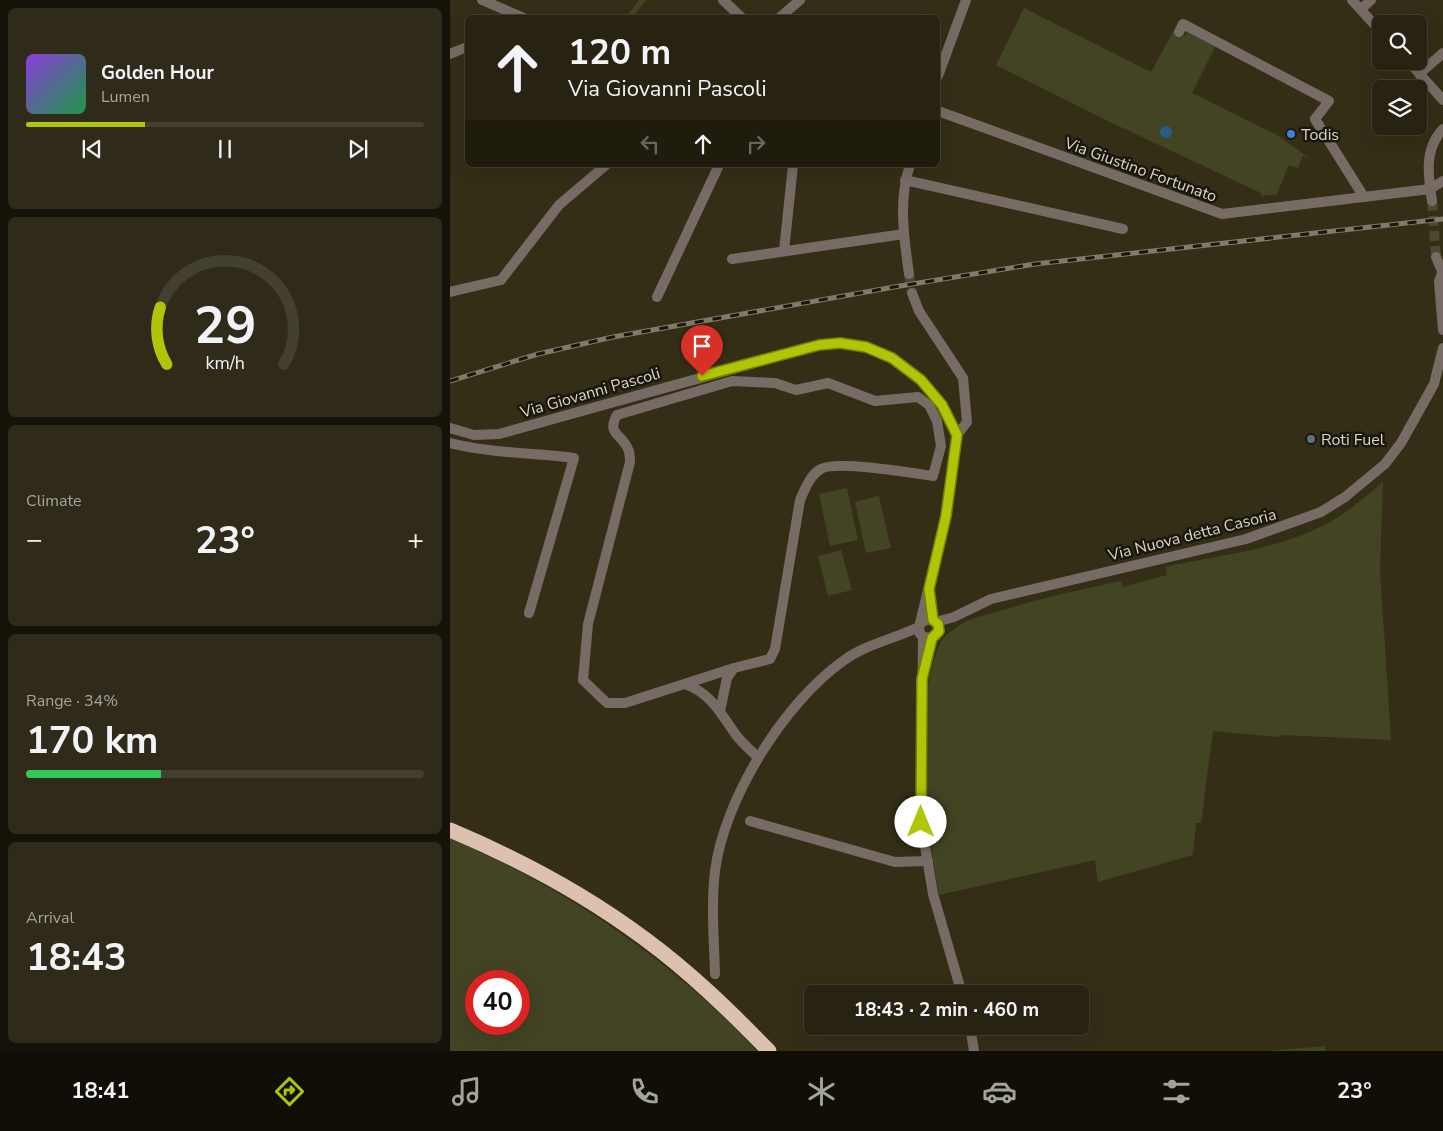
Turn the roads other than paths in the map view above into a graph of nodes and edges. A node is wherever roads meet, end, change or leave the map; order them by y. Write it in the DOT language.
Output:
graph roads {
  1 [pos="482,0"];
  2 [pos="723,0"];
  3 [pos="800,0"];
  4 [pos="966,0"];
  5 [pos="1352,0"];
  6 [pos="1371,0"];
  7 [pos="1361,9"];
  8 [pos="517,15"];
  9 [pos="739,15"];
  10 [pos="782,15"];
  11 [pos="1372,22"];
  12 [pos="1179,32"];
  13 [pos="465,47"];
  14 [pos="450,48"];
  15 [pos="465,48"];
  16 [pos="1443,52"];
  17 [pos="450,54"];
  18 [pos="1416,70"];
  19 [pos="940,71"];
  20 [pos="1419,74"];
  21 [pos="1443,100"];
  22 [pos="940,112"];
  23 [pos="1443,129"];
  24 [pos="604,167"];
  25 [pos="718,167"];
  26 [pos="793,167"];
  27 [pos="909,167"];
  28 [pos="905,180"];
  29 [pos="1443,181"];
  30 [pos="1430,189"];
  31 [pos="1364,196"];
  32 [pos="1432,201"];
  33 [pos="1123,229"];
  34 [pos="904,234"];
  35 [pos="784,251"];
  36 [pos="1436,257"];
  37 [pos="732,260"];
  38 [pos="1442,271"];
  39 [pos="909,274"];
  40 [pos="450,292"];
  41 [pos="912,293"];
  42 [pos="657,297"];
  43 [pos="1443,330"];
  44 [pos="1443,348"];
  45 [pos="450,428"];
  46 [pos="957,435"];
  47 [pos="450,443"];
  48 [pos="529,613"];
  49 [pos="928,629"];
  50 [pos="734,668"];
  51 [pos="685,684"];
  52 [pos="720,711"];
  53 [pos="758,758"];
  54 [pos="750,821"];
  55 [pos="450,830"];
  56 [pos="928,860"];
  57 [pos="715,974"];
  58 [pos="959,985"];
  59 [pos="971,1035"];
  60 [pos="769,1051"];
  61 [pos="974,1051"];
  1 -- 8 [label="street"];
  2 -- 9 [label="street"];
  3 -- 10 [label="street"];
  4 -- 19 [label="street"];
  5 -- 7 [label="street"];
  6 -- 7 [label="street"];
  7 -- 11 [label="street"];
  12 -- 31 [label="street"];
  13 -- 14 [label="street"];
  15 -- 17 [label="street"];
  16 -- 20 [label="street"];
  18 -- 20 [label="street"];
  20 -- 21 [label="street"];
  22 -- 31 [label="street, Via Giustino Fortunato"];
  23 -- 30 [label="street"];
  24 -- 40 [label="street"];
  25 -- 42 [label="street"];
  26 -- 35 [label="street"];
  27 -- 28 [label="street"];
  28 -- 33 [label="street"];
  28 -- 34 [label="street"];
  29 -- 30 [label="street"];
  30 -- 31 [label="street, Via Giustino Fortunato"];
  30 -- 32 [label="street"];
  34 -- 35 [label="street"];
  34 -- 39 [label="street"];
  35 -- 37 [label="street"];
  36 -- 38 [label="street"];
  38 -- 43 [label="street"];
  41 -- 46 [label="street"];
  44 -- 49 [label="street, Via Nuova detta Casoria"];
  45 -- 46 [label="street, Via Giovanni Pascoli"];
  46 -- 49 [label="street"];
  47 -- 48 [label="street"];
  49 -- 53 [label="street, Via Nuova detta Casoria"];
  49 -- 56 [label="street"];
  50 -- 51 [label="street"];
  50 -- 51 [label="street"];
  50 -- 52 [label="street"];
  51 -- 52 [label="street"];
  52 -- 53 [label="street"];
  53 -- 57 [label="street, Via Nuova detta Casoria"];
  54 -- 56 [label="street"];
  55 -- 60 [label="highway"];
  56 -- 58 [label="street"];
  59 -- 61 [label="street"];
}
